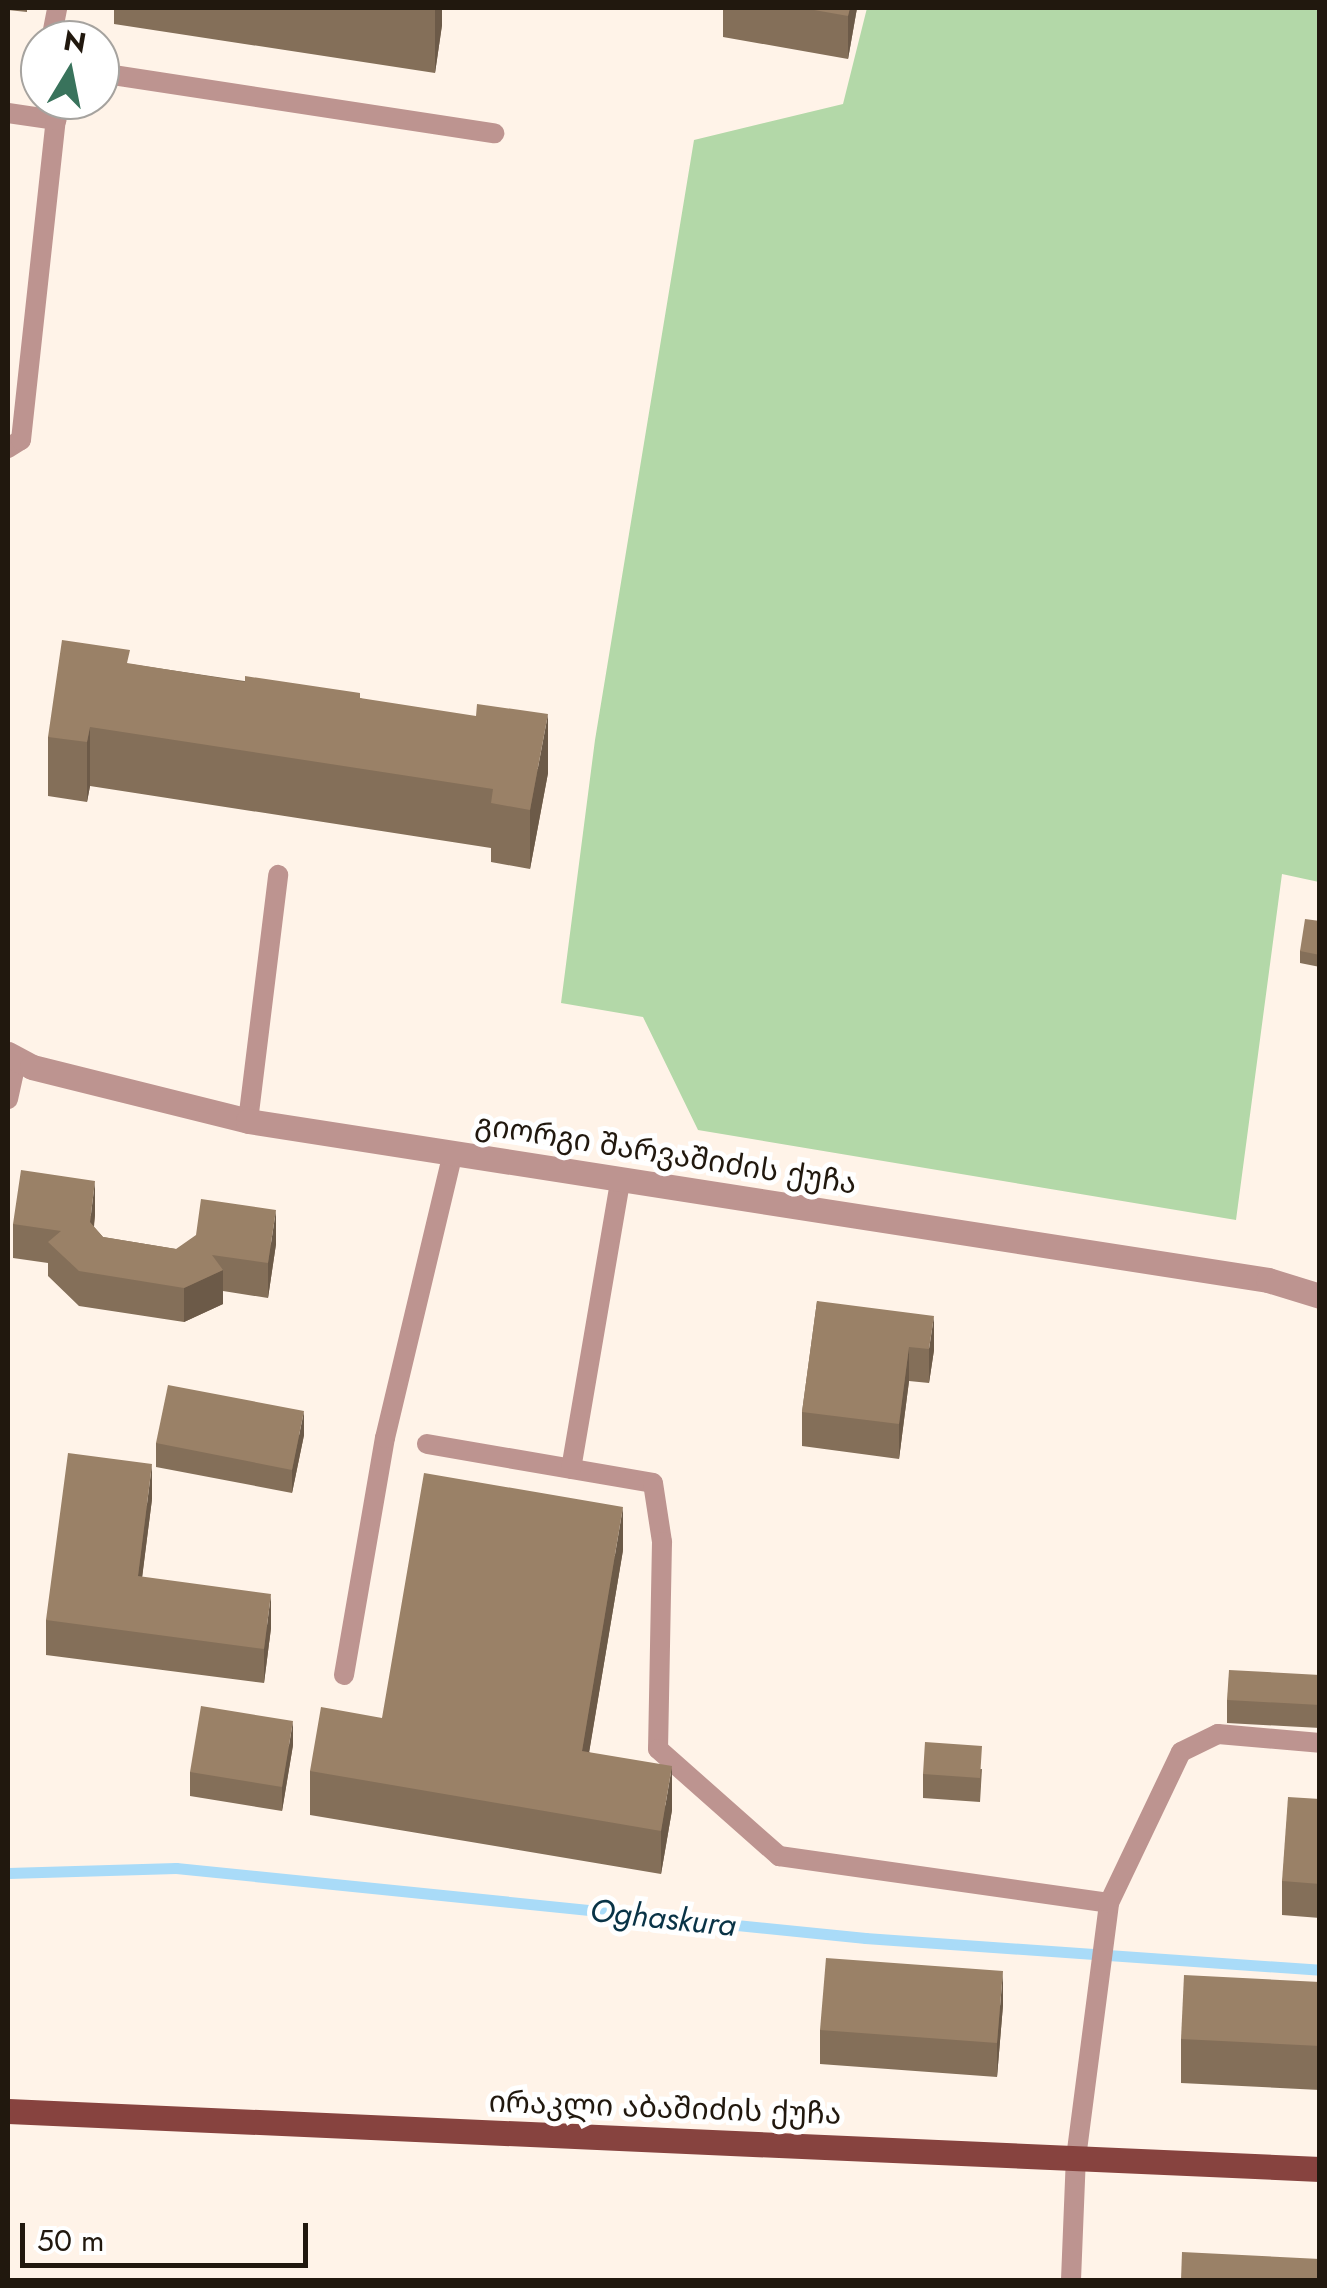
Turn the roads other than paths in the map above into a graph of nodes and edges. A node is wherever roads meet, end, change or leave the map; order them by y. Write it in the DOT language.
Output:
graph roads {
  1 [pos="120,76"];
  2 [pos="53,120"];
  3 [pos="494,133"];
  4 [pos="8,448"];
  5 [pos="278,875"];
  6 [pos="12,1056"];
  7 [pos="8,1099"];
  8 [pos="248,1120"];
  9 [pos="453,1153"];
  10 [pos="620,1182"];
  11 [pos="1320,1296"];
  12 [pos="426,1444"];
  13 [pos="571,1469"];
  14 [pos="344,1676"];
  15 [pos="1320,1743"];
  16 [pos="1109,1903"];
  17 [pos="8,2111"];
  18 [pos="1076,2158"];
  19 [pos="1320,2170"];
  20 [pos="1072,2280"];
  1 -- 3 [label="lane"];
  2 -- 4 [label="lane"];
  5 -- 8 [label="lane"];
  6 -- 7 [label="lane"];
  6 -- 8 [label="street, გიორგი შარვაშიძის ქუჩა"];
  8 -- 9 [label="street, გიორგი შარვაშიძის ქუჩა"];
  9 -- 10 [label="street, გიორგი შარვაშიძის ქუჩა"];
  9 -- 14 [label="lane"];
  10 -- 11 [label="street, გიორგი შარვაშიძის ქუჩა"];
  10 -- 13 [label="lane"];
  12 -- 13 [label="lane"];
  13 -- 16 [label="lane"];
  15 -- 16 [label="lane"];
  16 -- 18 [label="lane"];
  17 -- 18 [label="main road, ირაკლი აბაშიძის ქუჩა"];
  18 -- 19 [label="main road, ირაკლი აბაშიძის ქუჩა"];
  18 -- 20 [label="lane"];
}
